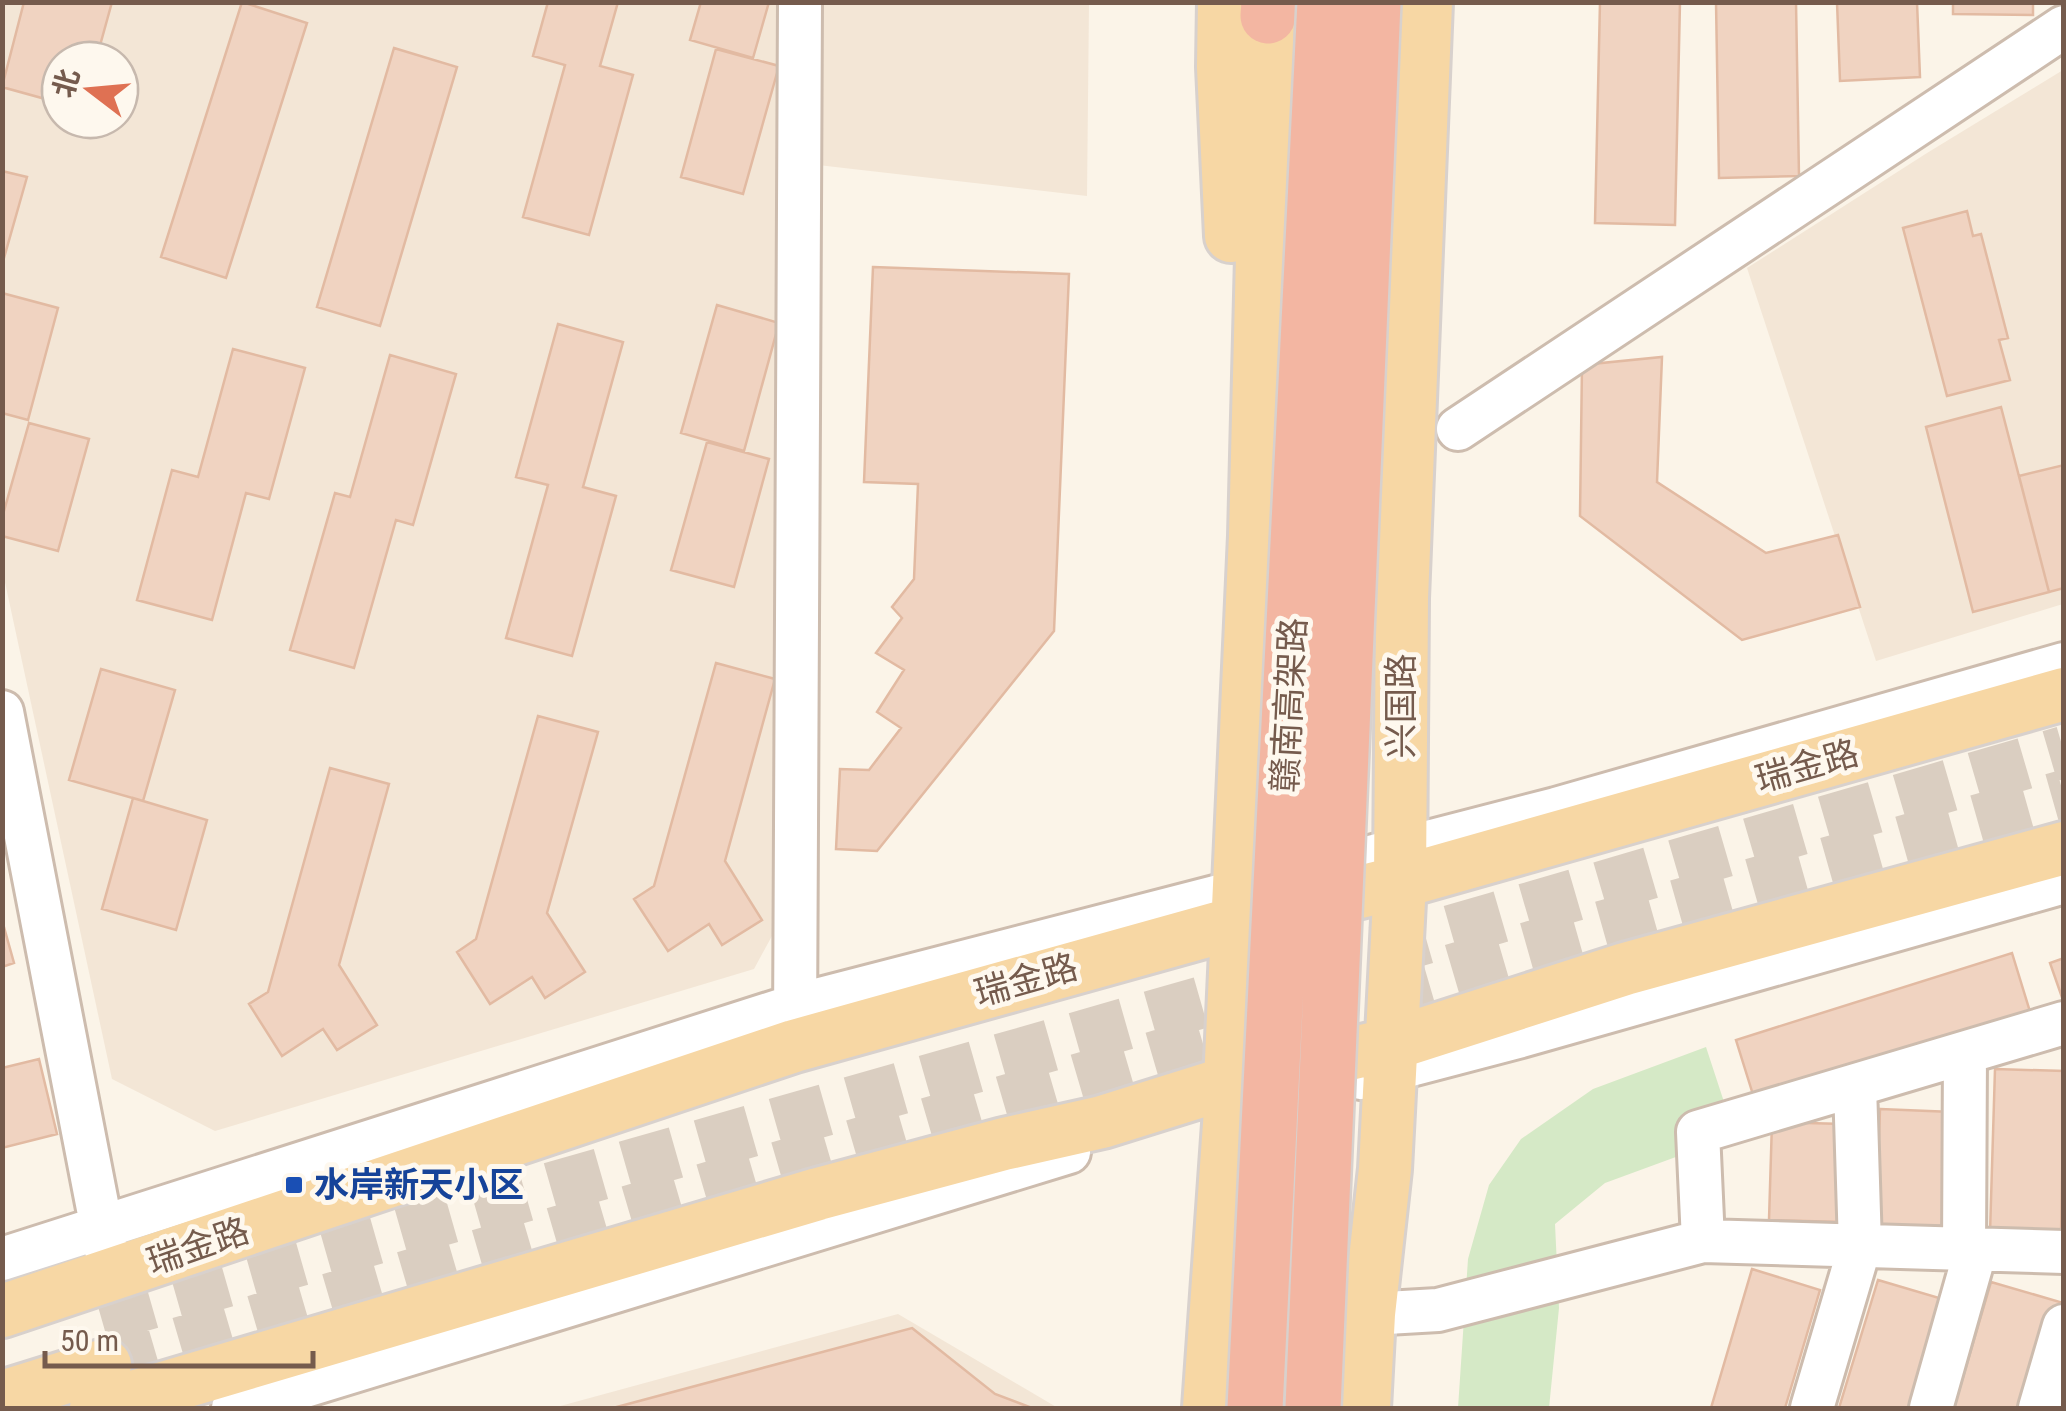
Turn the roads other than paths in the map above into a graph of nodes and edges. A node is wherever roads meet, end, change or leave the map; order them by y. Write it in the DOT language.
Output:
graph roads {
  1 [pos="800,2"];
  2 [pos="1325,2"];
  3 [pos="1373,2"];
  4 [pos="1405,2"];
  5 [pos="1426,2"];
  6 [pos="1254,7"];
  7 [pos="2064,27"];
  8 [pos="1458,429"];
  9 [pos="1407,456"];
  10 [pos="2064,664"];
  11 [pos="2064,694"];
  12 [pos="2,712"];
  13 [pos="2064,848"];
  14 [pos="1401,866"];
  15 [pos="2064,882"];
  16 [pos="1239,906"];
  17 [pos="2064,1023"];
  18 [pos="796,1026"];
  19 [pos="1965,1053"];
  20 [pos="1392,1057"];
  21 [pos="1856,1086"];
  22 [pos="1230,1096"];
  23 [pos="1703,1241"];
  24 [pos="1860,1246"];
  25 [pos="1970,1249"];
  26 [pos="2064,1252"];
  27 [pos="2,1259"];
  28 [pos="2,1311"];
  29 [pos="1369,1314"];
  30 [pos="103,1318"];
  31 [pos="2064,1326"];
  32 [pos="2,1346"];
  33 [pos="2,1398"];
  34 [pos="233,1408"];
  35 [pos="1209,1408"];
  36 [pos="1255,1408"];
  37 [pos="1313,1408"];
  38 [pos="1364,1408"];
  39 [pos="1812,1408"];
  40 [pos="1931,1408"];
  41 [pos="2040,1408"];
  1 -- 18 [label="street"];
  2 -- 36 [label="highway, 赣南高架路, bridge"];
  3 -- 37 [label="highway, 赣南高架路, bridge"];
  4 -- 9 [label="main road"];
  5 -- 9 [label="main road, 兴国路"];
  6 -- 16 [label="main road"];
  7 -- 8 [label="street"];
  9 -- 14 [label="main road, 兴国路"];
  10 -- 14 [label="street"];
  11 -- 14 [label="main road, 瑞金路"];
  12 -- 30 [label="street"];
  13 -- 20 [label="main road, 瑞金路"];
  14 -- 16 [label="main road, 瑞金路"];
  14 -- 20 [label="main road, 兴国路"];
  15 -- 20 [label="street"];
  16 -- 18 [label="main road, 瑞金路"];
  16 -- 22 [label="main road"];
  17 -- 19 [label="street"];
  18 -- 30 [label="main road, 瑞金路"];
  19 -- 21 [label="street"];
  19 -- 25 [label="street"];
  20 -- 22 [label="main road, 瑞金路"];
  20 -- 29 [label="main road, 兴国路"];
  21 -- 23 [label="street"];
  21 -- 24 [label="street"];
  22 -- 30 [label="main road, 瑞金路"];
  22 -- 34 [label="street"];
  22 -- 35 [label="main road"];
  23 -- 24 [label="street"];
  23 -- 29 [label="street"];
  24 -- 25 [label="street"];
  24 -- 39 [label="street"];
  25 -- 26 [label="street"];
  25 -- 40 [label="street"];
  27 -- 30 [label="street"];
  28 -- 30 [label="main road, 瑞金路"];
  29 -- 38 [label="main road, 兴国路"];
  30 -- 32 [label="main road"];
  30 -- 33 [label="main road"];
  31 -- 41 [label="street"];
}
